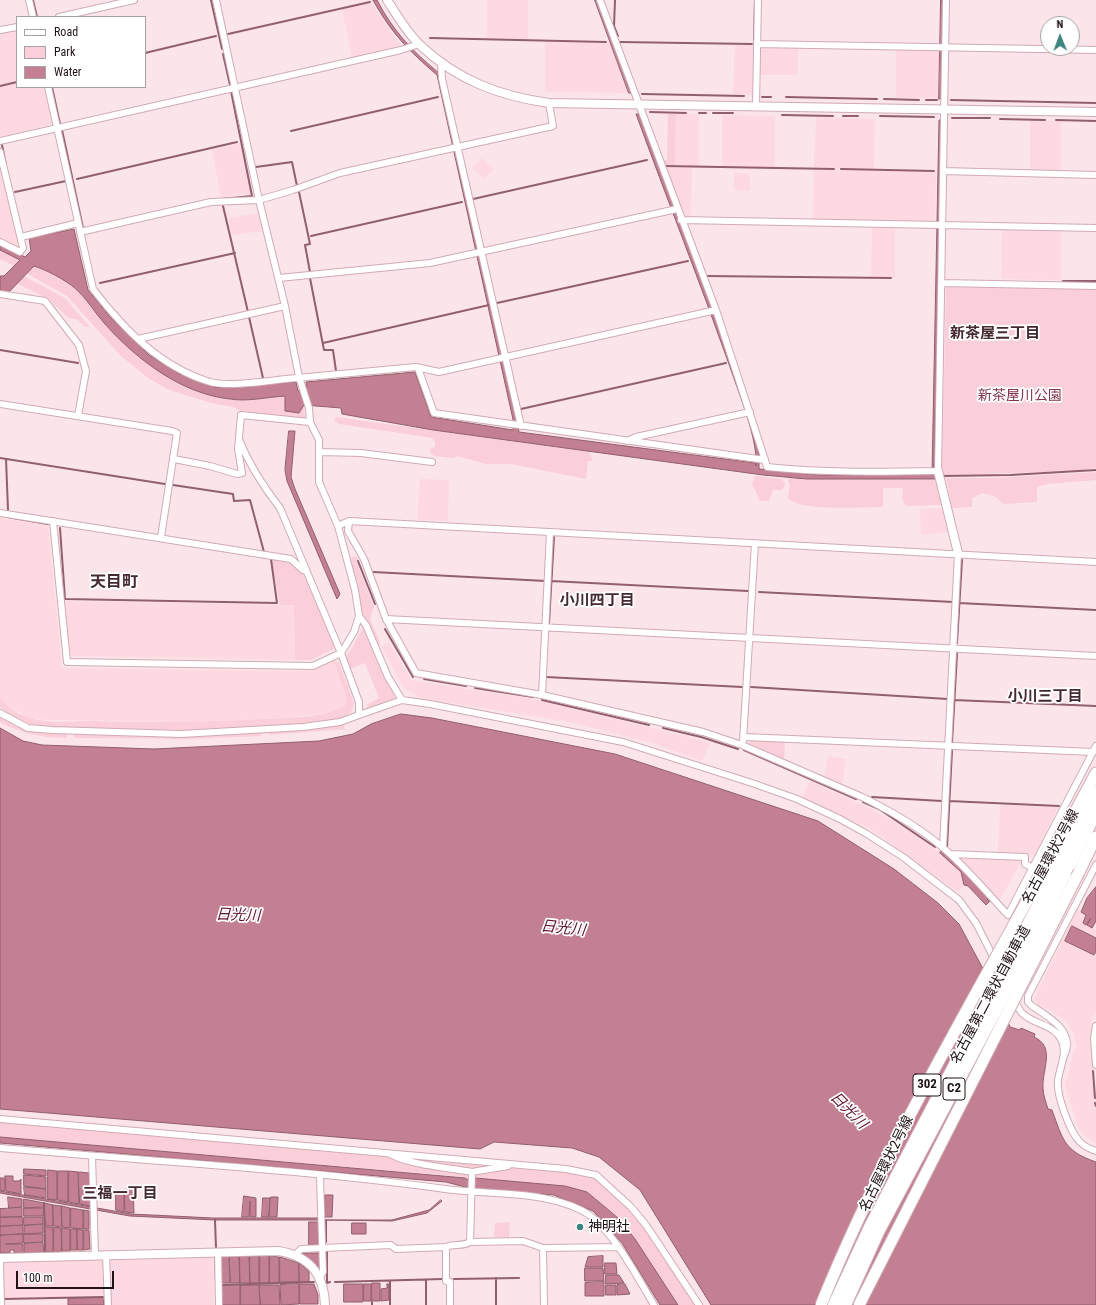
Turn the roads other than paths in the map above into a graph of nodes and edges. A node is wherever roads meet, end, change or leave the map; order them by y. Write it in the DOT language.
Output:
graph roads {
  1 [pos="29,0"];
  2 [pos="134,0"];
  3 [pos="216,0"];
  4 [pos="388,0"];
  5 [pos="600,0"];
  6 [pos="758,0"];
  7 [pos="946,0"];
  8 [pos="33,16"];
  9 [pos="63,16"];
  10 [pos="16,26"];
  11 [pos="0,30"];
  12 [pos="757,44"];
  13 [pos="412,46"];
  14 [pos="943,47"];
  15 [pos="1096,50"];
  16 [pos="441,63"];
  17 [pos="48,88"];
  18 [pos="236,88"];
  19 [pos="549,103"];
  20 [pos="639,104"];
  21 [pos="756,105"];
  22 [pos="944,109"];
  23 [pos="1096,112"];
  24 [pos="57,127"];
  25 [pos="0,141"];
  26 [pos="455,148"];
  27 [pos="0,152"];
  28 [pos="943,171"];
  29 [pos="1096,174"];
  30 [pos="259,200"];
  31 [pos="674,209"];
  32 [pos="681,220"];
  33 [pos="78,223"];
  34 [pos="940,225"];
  35 [pos="1096,228"];
  36 [pos="80,232"];
  37 [pos="21,237"];
  38 [pos="0,242"];
  39 [pos="479,252"];
  40 [pos="279,278"];
  41 [pos="942,283"];
  42 [pos="1096,286"];
  43 [pos="0,294"];
  44 [pos="285,306"];
  45 [pos="716,310"];
  46 [pos="138,339"];
  47 [pos="505,357"];
  48 [pos="418,368"];
  49 [pos="299,378"];
  50 [pos="0,404"];
  51 [pos="747,413"];
  52 [pos="78,416"];
  53 [pos="310,422"];
  54 [pos="521,426"];
  55 [pos="239,439"];
  56 [pos="627,441"];
  57 [pos="320,452"];
  58 [pos="174,459"];
  59 [pos="761,459"];
  60 [pos="432,462"];
  61 [pos="935,471"];
  62 [pos="0,513"];
  63 [pos="52,521"];
  64 [pos="349,521"];
  65 [pos="338,526"];
  66 [pos="550,532"];
  67 [pos="161,538"];
  68 [pos="755,542"];
  69 [pos="958,553"];
  70 [pos="1096,562"];
  71 [pos="306,572"];
  72 [pos="358,616"];
  73 [pos="386,619"];
  74 [pos="545,627"];
  75 [pos="750,638"];
  76 [pos="954,649"];
  77 [pos="341,653"];
  78 [pos="1096,656"];
  79 [pos="542,695"];
  80 [pos="402,700"];
  81 [pos="0,713"];
  82 [pos="358,715"];
  83 [pos="745,737"];
  84 [pos="742,745"];
  85 [pos="1096,746"];
  86 [pos="948,747"];
  87 [pos="1093,752"];
  88 [pos="1096,773"];
  89 [pos="1096,792"];
  90 [pos="1096,812"];
  91 [pos="1096,837"];
  92 [pos="943,847"];
  93 [pos="950,854"];
  94 [pos="1096,865"];
  95 [pos="1038,869"];
  96 [pos="1096,1026"];
  97 [pos="1095,1039"];
  98 [pos="1062,1060"];
  99 [pos="1096,1065"];
  100 [pos="0,1119"];
  101 [pos="0,1148"];
  102 [pos="1096,1151"];
  103 [pos="387,1152"];
  104 [pos="92,1156"];
  105 [pos="518,1164"];
  106 [pos="472,1174"];
  107 [pos="320,1176"];
  108 [pos="471,1190"];
  109 [pos="470,1242"];
  110 [pos="618,1247"];
  111 [pos="323,1248"];
  112 [pos="446,1248"];
  113 [pos="543,1248"];
  114 [pos="218,1252"];
  115 [pos="95,1255"];
  116 [pos="106,1255"];
  117 [pos="295,1255"];
  118 [pos="0,1259"];
  119 [pos="320,1278"];
  120 [pos="1,1305"];
  121 [pos="108,1305"];
  122 [pos="219,1305"];
  123 [pos="324,1305"];
  124 [pos="450,1305"];
  125 [pos="544,1305"];
  126 [pos="654,1305"];
  127 [pos="699,1305"];
  128 [pos="821,1305"];
  129 [pos="834,1305"];
  130 [pos="845,1305"];
  131 [pos="860,1305"];
  1 -- 8 [label="street"];
  2 -- 9 [label="street"];
  3 -- 18 [label="street"];
  4 -- 13 [label="street"];
  5 -- 20 [label="street"];
  6 -- 12 [label="street"];
  7 -- 14 [label="street"];
  10 -- 11 [label="street"];
  12 -- 14 [label="street"];
  12 -- 21 [label="street"];
  13 -- 16 [label="street"];
  13 -- 18 [label="street"];
  14 -- 15 [label="street"];
  14 -- 22 [label="street"];
  16 -- 19 [label="street"];
  16 -- 26 [label="street"];
  17 -- 24 [label="street"];
  18 -- 24 [label="street"];
  18 -- 30 [label="street"];
  19 -- 20 [label="street"];
  19 -- 26 [label="street"];
  20 -- 21 [label="street"];
  20 -- 31 [label="street"];
  21 -- 22 [label="street"];
  22 -- 23 [label="street"];
  22 -- 28 [label="street"];
  24 -- 25 [label="street"];
  24 -- 33 [label="street"];
  26 -- 30 [label="street"];
  26 -- 39 [label="street"];
  27 -- 37 [label="street"];
  28 -- 29 [label="street"];
  28 -- 34 [label="street"];
  30 -- 36 [label="street"];
  30 -- 40 [label="street"];
  31 -- 32 [label="street"];
  31 -- 39 [label="street"];
  32 -- 34 [label="street"];
  32 -- 45 [label="street"];
  33 -- 36 [label="street"];
  33 -- 37 [label="street"];
  34 -- 35 [label="street"];
  34 -- 41 [label="street"];
  36 -- 46 [label="street"];
  37 -- 38 [label="street"];
  39 -- 40 [label="street"];
  39 -- 47 [label="street"];
  40 -- 44 [label="street"];
  41 -- 42 [label="street"];
  41 -- 61 [label="street"];
  43 -- 52 [label="street"];
  44 -- 46 [label="street"];
  44 -- 49 [label="street"];
  45 -- 47 [label="street"];
  45 -- 51 [label="street"];
  46 -- 49 [label="street"];
  47 -- 48 [label="street"];
  47 -- 54 [label="street"];
  48 -- 49 [label="street"];
  48 -- 54 [label="street"];
  49 -- 53 [label="street"];
  50 -- 52 [label="street"];
  51 -- 56 [label="street"];
  51 -- 59 [label="street"];
  52 -- 58 [label="street"];
  53 -- 55 [label="street"];
  53 -- 57 [label="street"];
  54 -- 56 [label="street"];
  55 -- 58 [label="street"];
  55 -- 71 [label="street"];
  56 -- 59 [label="street"];
  57 -- 60 [label="street"];
  57 -- 65 [label="street"];
  58 -- 67 [label="street"];
  59 -- 61 [label="street"];
  61 -- 69 [label="street"];
  62 -- 63 [label="street"];
  63 -- 67 [label="street"];
  63 -- 77 [label="street"];
  64 -- 65 [label="street"];
  64 -- 66 [label="street"];
  64 -- 73 [label="street"];
  65 -- 72 [label="street"];
  66 -- 68 [label="street"];
  66 -- 74 [label="street"];
  67 -- 71 [label="street"];
  68 -- 69 [label="street"];
  68 -- 75 [label="street"];
  69 -- 70 [label="street"];
  69 -- 76 [label="street"];
  71 -- 77 [label="street"];
  72 -- 77 [label="street"];
  72 -- 80 [label="street"];
  73 -- 74 [label="street"];
  73 -- 79 [label="street"];
  74 -- 75 [label="street"];
  74 -- 79 [label="street"];
  75 -- 76 [label="street"];
  75 -- 83 [label="street"];
  76 -- 78 [label="street"];
  76 -- 86 [label="street"];
  77 -- 82 [label="street"];
  79 -- 84 [label="street"];
  80 -- 82 [label="street"];
  80 -- 98 [label="street"];
  81 -- 82 [label="street"];
  83 -- 84 [label="street"];
  83 -- 86 [label="street"];
  84 -- 92 [label="street"];
  85 -- 87 [label="street"];
  86 -- 87 [label="street"];
  86 -- 92 [label="street"];
  87 -- 95 [label="street"];
  88 -- 95 [label="highway, 名古屋環状2号線 / 302"];
  89 -- 129 [label="highway, 名古屋第二環状自動車道 / C2, bridge"];
  90 -- 130 [label="highway, 名古屋第二環状自動車道 / C2, bridge"];
  91 -- 131 [label="highway, 302, bridge"];
  92 -- 93 [label="street"];
  93 -- 95 [label="street"];
  93 -- 95 [label="street"];
  94 -- 98 [label="street"];
  95 -- 128 [label="highway, 名古屋環状2号線 / 302, bridge"];
  96 -- 97 [label="street"];
  97 -- 99 [label="street"];
  98 -- 102 [label="street"];
  100 -- 103 [label="street"];
  101 -- 104 [label="street"];
  103 -- 105 [label="street"];
  103 -- 106 [label="street"];
  104 -- 107 [label="street"];
  104 -- 115 [label="street"];
  105 -- 106 [label="street"];
  105 -- 127 [label="street"];
  106 -- 108 [label="street"];
  107 -- 108 [label="street"];
  107 -- 111 [label="street"];
  108 -- 109 [label="street"];
  108 -- 110 [label="street"];
  109 -- 112 [label="street"];
  109 -- 113 [label="street"];
  110 -- 113 [label="street"];
  110 -- 126 [label="street"];
  111 -- 112 [label="street"];
  111 -- 117 [label="street"];
  111 -- 119 [label="street"];
  112 -- 124 [label="street"];
  113 -- 125 [label="street"];
  114 -- 116 [label="street"];
  114 -- 117 [label="street"];
  114 -- 122 [label="street"];
  115 -- 116 [label="street"];
  115 -- 118 [label="street"];
  116 -- 121 [label="street"];
  117 -- 119 [label="street"];
  118 -- 120 [label="street"];
  119 -- 123 [label="street"];
}
